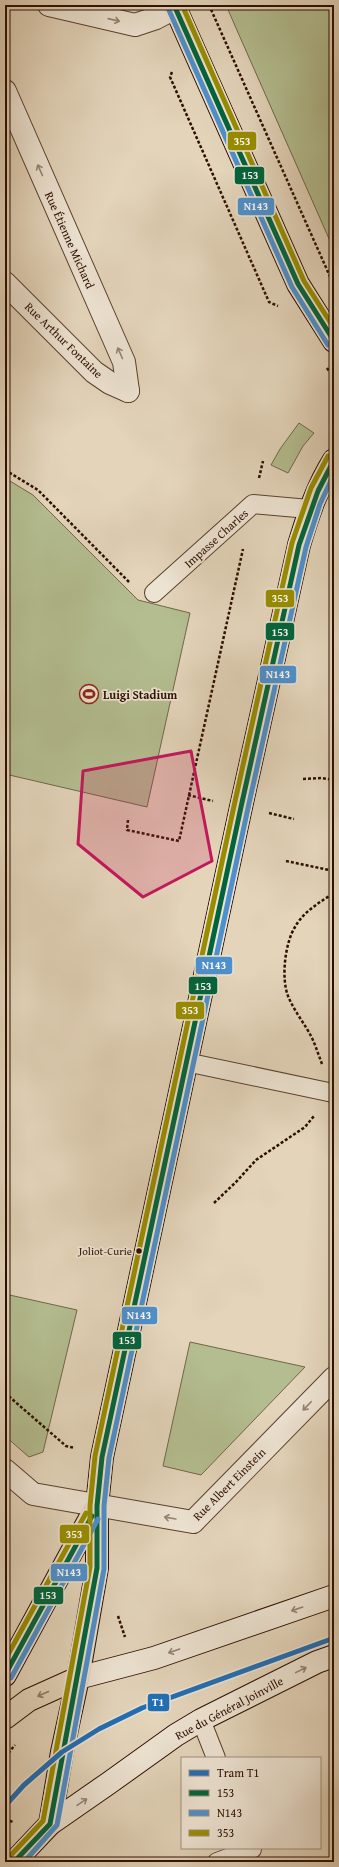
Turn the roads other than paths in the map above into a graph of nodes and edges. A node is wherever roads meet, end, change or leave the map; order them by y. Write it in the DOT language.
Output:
graph roads {
  1 [pos="49,5"];
  2 [pos="174,6"];
  3 [pos="5,91"];
  4 [pos="5,283"];
  5 [pos="334,341"];
  6 [pos="128,391"];
  7 [pos="334,460"];
  8 [pos="309,509"];
  9 [pos="154,594"];
  10 [pos="186,1062"];
  11 [pos="333,1094"];
  12 [pos="334,1378"];
  13 [pos="5,1470"];
  14 [pos="97,1506"];
  15 [pos="334,1596"];
  16 [pos="334,1656"];
  17 [pos="5,1675"];
  18 [pos="78,1678"];
  19 [pos="5,1718"];
  20 [pos="201,1720"];
  21 [pos="216,1757"];
  22 [pos="50,1824"];
  23 [pos="254,1853"];
  24 [pos="14,1862"];
  25 [pos="217,1862"];
  1 -- 2 [label="street, one-way"];
  2 -- 5 [label="main road"];
  6 -- 3 [label="street, Rue Étienne Michard, one-way"];
  4 -- 6 [label="street, Rue Arthur Fontaine"];
  7 -- 8 [label="main road"];
  8 -- 9 [label="lane, Impasse Charles"];
  8 -- 10 [label="main road"];
  10 -- 11 [label="lane"];
  10 -- 14 [label="main road"];
  12 -- 14 [label="street, Rue Albert Einstein, one-way"];
  13 -- 14 [label="street"];
  14 -- 17 [label="main road"];
  14 -- 18 [label="main road"];
  15 -- 18 [label="street, one-way"];
  20 -- 16 [label="street, Rue du Général Joinville, one-way"];
  18 -- 19 [label="main road, one-way"];
  18 -- 22 [label="main road"];
  20 -- 21 [label="lane"];
  22 -- 20 [label="street, Rue du Général Joinville, one-way"];
  22 -- 24 [label="main road"];
  23 -- 25 [label="lane"];
}
